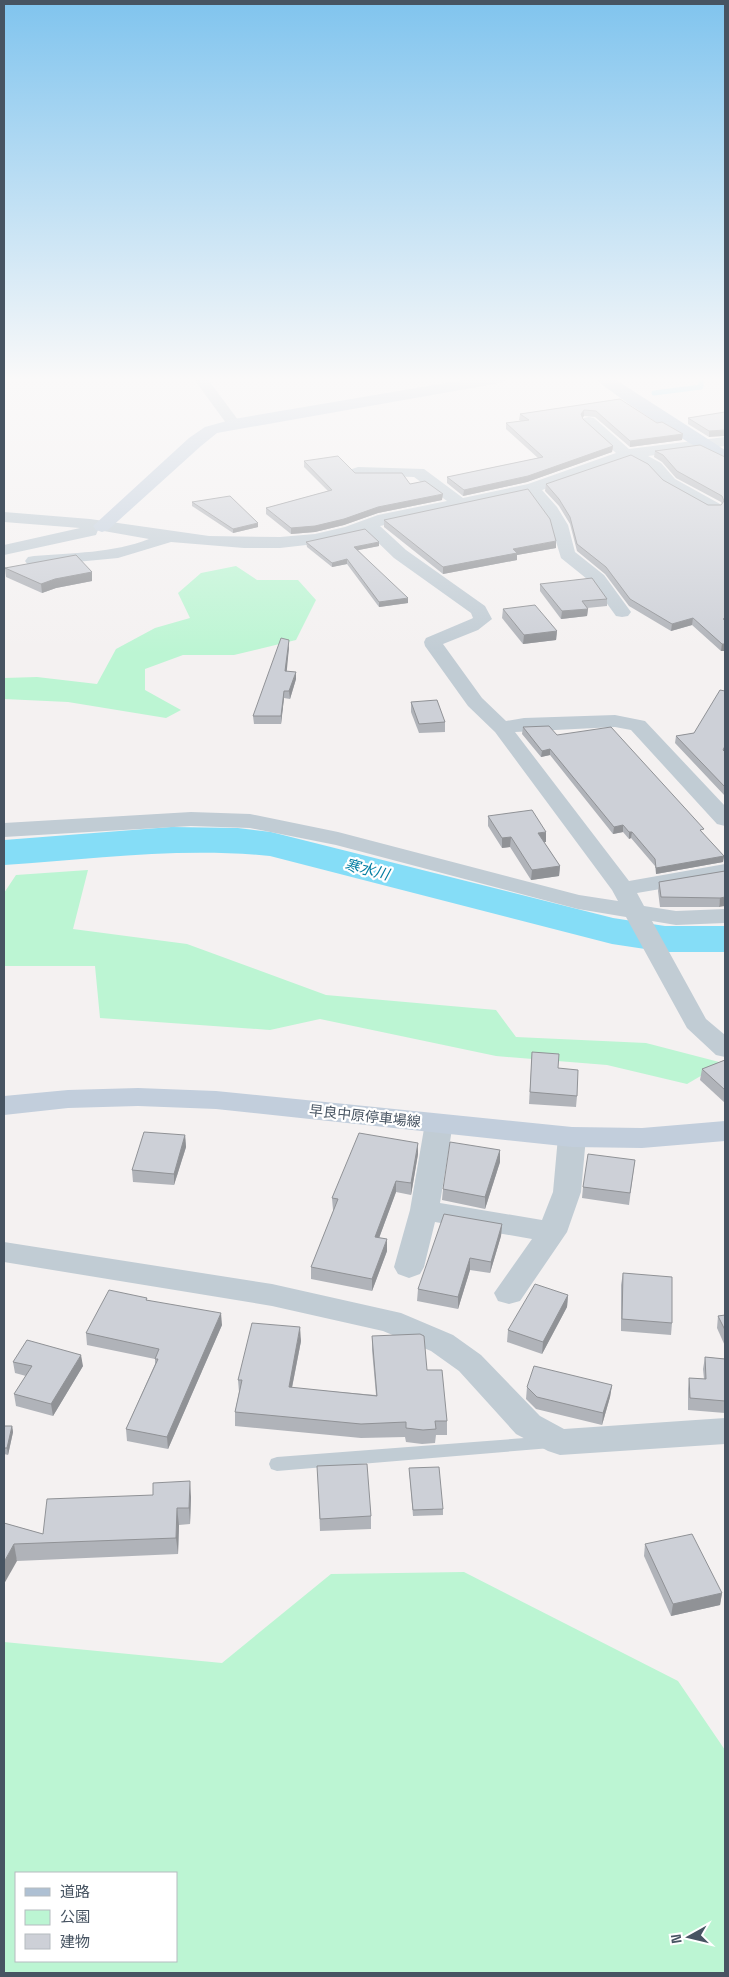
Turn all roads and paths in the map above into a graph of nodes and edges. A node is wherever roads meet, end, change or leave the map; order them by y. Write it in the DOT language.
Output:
graph roads {
  1 [pos="164,470"];
  2 [pos="585,470"];
  3 [pos="659,470"];
  4 [pos="358,472"];
  5 [pos="532,488"];
  6 [pos="460,503"];
  7 [pos="714,507"];
  8 [pos="4,517"];
  9 [pos="370,525"];
  10 [pos="102,526"];
  11 [pos="168,537"];
  12 [pos="4,550"];
  13 [pos="34,561"];
  14 [pos="622,612"];
  15 [pos="502,728"];
  16 [pos="725,819"];
  17 [pos="4,830"];
  18 [pos="725,871"];
  19 [pos="623,889"];
  20 [pos="637,913"];
  21 [pos="725,916"];
  22 [pos="725,1049"];
  23 [pos="4,1106"];
  24 [pos="439,1123"];
  25 [pos="725,1131"];
  26 [pos="572,1137"];
  27 [pos="424,1210"];
  28 [pos="552,1232"];
  29 [pos="4,1252"];
  30 [pos="409,1268"];
  31 [pos="510,1293"];
  32 [pos="725,1431"];
  33 [pos="560,1442"];
  34 [pos="276,1464"];
  1 -- 10 [label="street"];
  2 -- 5 [label="street"];
  3 -- 7 [label="street"];
  4 -- 6 [label="street"];
  5 -- 6 [label="street"];
  5 -- 14 [label="street"];
  6 -- 9 [label="street"];
  8 -- 10 [label="street"];
  9 -- 11 [label="street"];
  9 -- 15 [label="street"];
  10 -- 11 [label="street"];
  10 -- 12 [label="street"];
  11 -- 13 [label="street"];
  15 -- 16 [label="street"];
  15 -- 19 [label="street"];
  17 -- 20 [label="street"];
  18 -- 19 [label="street"];
  19 -- 20 [label="street"];
  20 -- 21 [label="street"];
  20 -- 22 [label="street"];
  23 -- 24 [label="street, 早良中原停車場線"];
  24 -- 26 [label="street, 早良中原停車場線"];
  24 -- 27 [label="street"];
  25 -- 26 [label="street, 早良中原停車場線"];
  26 -- 28 [label="street"];
  27 -- 28 [label="street"];
  27 -- 30 [label="street"];
  28 -- 31 [label="street"];
  29 -- 33 [label="street"];
  32 -- 33 [label="street"];
  33 -- 34 [label="lane"];
}
